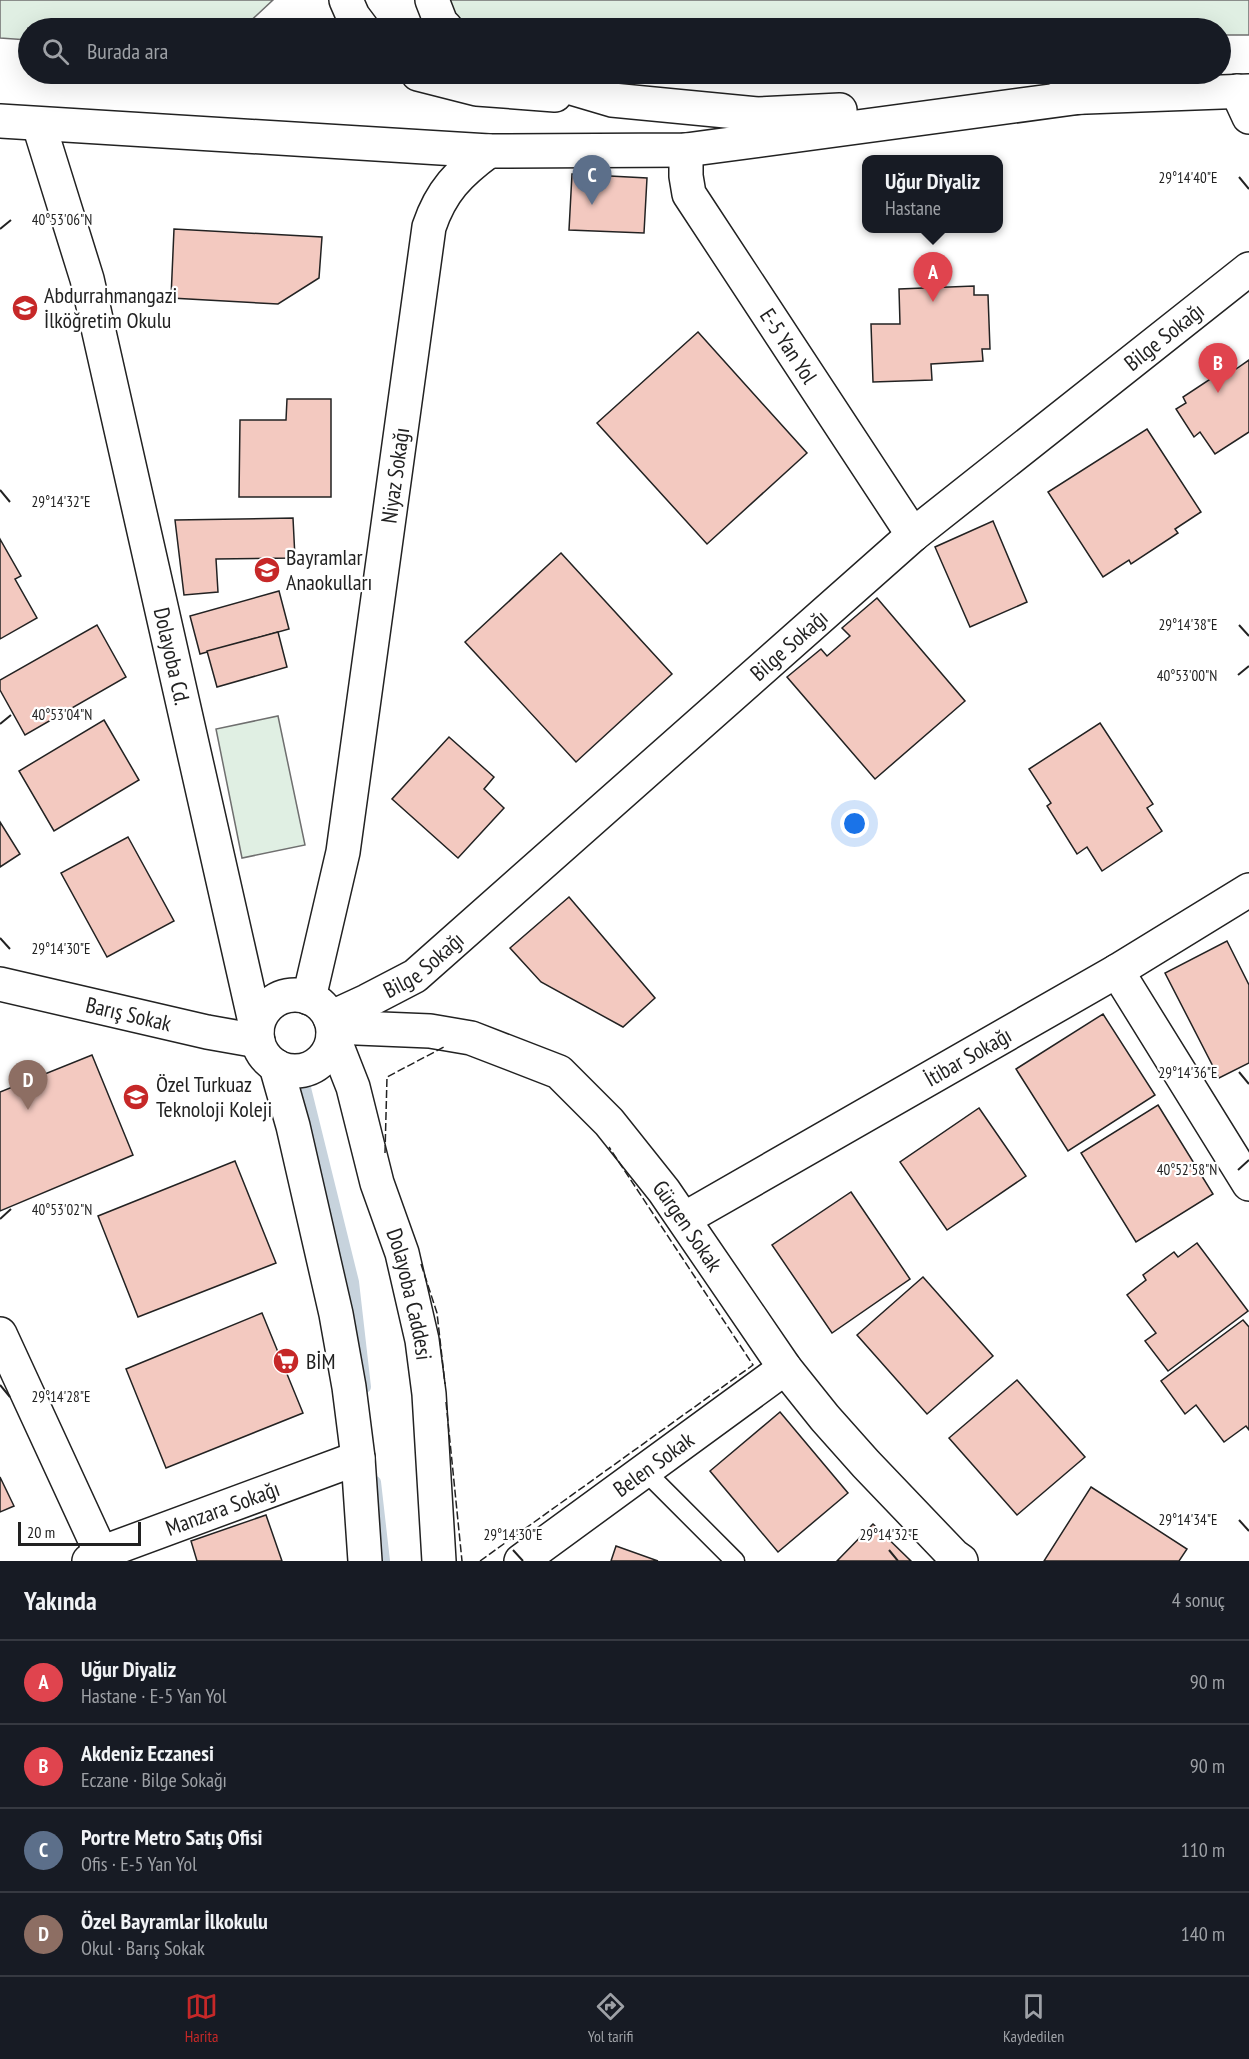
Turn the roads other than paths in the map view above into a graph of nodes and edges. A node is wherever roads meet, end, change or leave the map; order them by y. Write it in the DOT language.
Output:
graph roads {
  1 [pos="346,0"];
  2 [pos="432,0"];
  3 [pos="354,18"];
  4 [pos="439,18"];
  5 [pos="457,84"];
  6 [pos="558,84"];
  7 [pos="1081,97"];
  8 [pos="612,100"];
  9 [pos="1245,100"];
  10 [pos="0,121"];
  11 [pos="39,125"];
  12 [pos="686,150"];
  13 [pos="489,152"];
  14 [pos="1249,269"];
  15 [pos="914,535"];
  16 [pos="1249,890"];
  17 [pos="1117,971"];
  18 [pos="0,984"];
  19 [pos="326,1020"];
  20 [pos="264,1046"];
  21 [pos="1249,1184"];
  22 [pos="684,1219"];
  23 [pos="0,1334"];
  24 [pos="785,1368"];
  25 [pos="358,1458"];
  26 [pos="645,1471"];
  27 [pos="95,1557"];
  28 [pos="365,1561"];
  29 [pos="439,1561"];
  30 [pos="521,1561"];
  31 [pos="735,1561"];
  32 [pos="961,1561"];
  1 -- 3 [label="street"];
  2 -- 4 [label="street"];
  5 -- 8 [label="street"];
  6 -- 8 [label="street"];
  7 -- 8 [label="street"];
  7 -- 9 [label="street"];
  7 -- 12 [label="street"];
  10 -- 11 [label="street"];
  11 -- 13 [label="street"];
  11 -- 20 [label="street, Dolayoba Cd."];
  12 -- 13 [label="street"];
  12 -- 15 [label="street, E-5 Yan Yol"];
  13 -- 19 [label="street, Niyaz Sokağı"];
  14 -- 15 [label="street, Bilge Sokağı"];
  15 -- 19 [label="street, Bilge Sokağı"];
  16 -- 17 [label="street, İtibar Sokağı"];
  17 -- 21 [label="street"];
  17 -- 22 [label="street, İtibar Sokağı"];
  18 -- 20 [label="street, Barış Sokak"];
  19 -- 20 [label="street"];
  19 -- 20 [label="street"];
  19 -- 22 [label="street, Gürgen Sokak"];
  19 -- 29 [label="street, Dolayoba Caddesi"];
  20 -- 25 [label="street"];
  22 -- 24 [label="street, Gürgen Sokak"];
  23 -- 27 [label="street"];
  24 -- 26 [label="street, Belen Sokak"];
  24 -- 32 [label="street, Gürgen Sokak"];
  25 -- 27 [label="street, Manzara Sokağı"];
  25 -- 28 [label="street"];
  26 -- 30 [label="street, Belen Sokak"];
  26 -- 31 [label="lane"];
}
